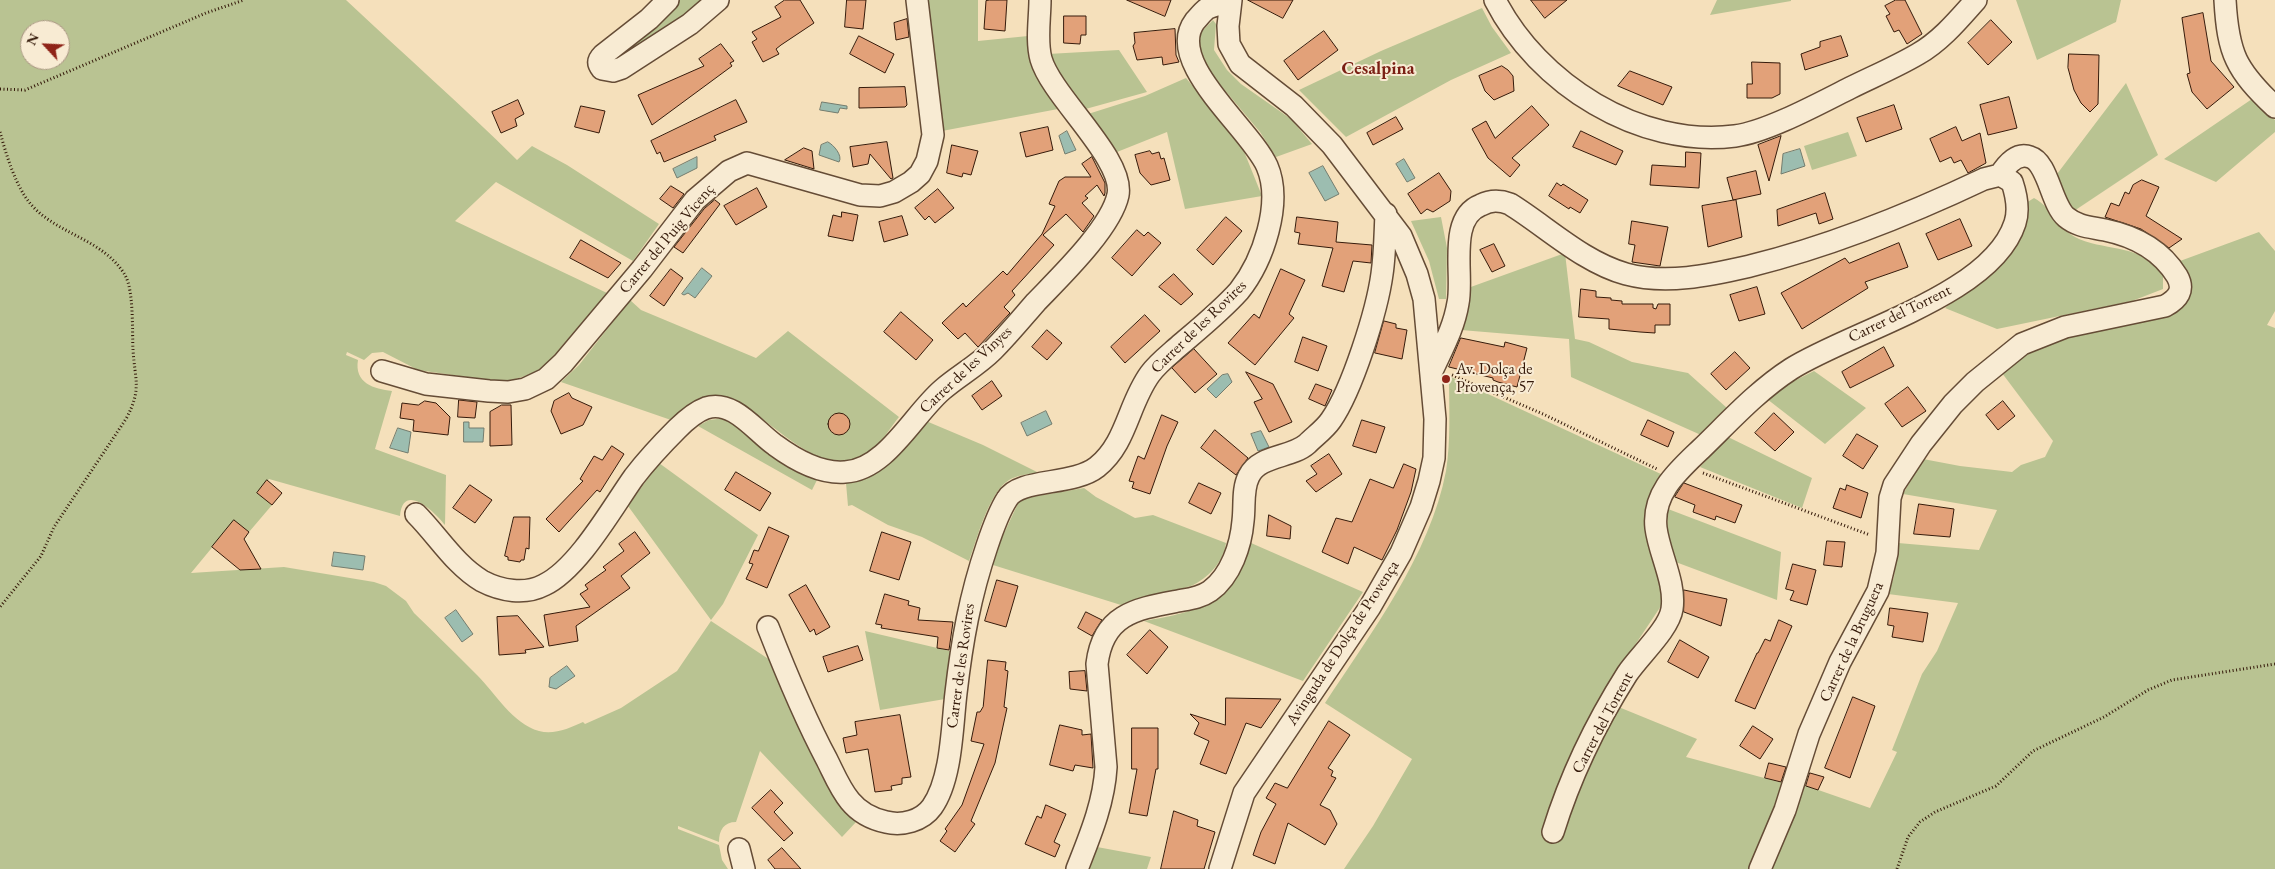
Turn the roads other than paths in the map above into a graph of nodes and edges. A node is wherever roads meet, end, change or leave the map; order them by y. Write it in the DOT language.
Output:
graph roads {
  1 [pos="668,0"];
  2 [pos="718,0"];
  3 [pos="917,0"];
  4 [pos="1040,0"];
  5 [pos="1495,0"];
  6 [pos="1976,0"];
  7 [pos="2225,0"];
  8 [pos="1230,1"];
  9 [pos="2275,107"];
  10 [pos="2000,174"];
  11 [pos="1386,214"];
  12 [pos="382,371"];
  13 [pos="1432,371"];
  14 [pos="416,514"];
  15 [pos="768,627"];
  16 [pos="1553,832"];
  17 [pos="1077,869"];
  18 [pos="1220,869"];
  19 [pos="1760,869"];
  1 -- 2 [label="street"];
  3 -- 12 [label="street, Carrer del Puig Vicenç"];
  4 -- 14 [label="street, Carrer de les Vinyes"];
  5 -- 6 [label="street"];
  7 -- 9 [label="street"];
  8 -- 11 [label="street, Avinguda de Dolça de Provença"];
  8 -- 15 [label="street, Carrer de les Rovires"];
  10 -- 13 [label="street"];
  10 -- 16 [label="street, Carrer del Torrent"];
  10 -- 19 [label="street, Carrer de la Bruguera"];
  11 -- 13 [label="street, Avinguda de Dolça de Provença"];
  11 -- 17 [label="street"];
  13 -- 18 [label="street, Avinguda de Dolça de Provença"];
}
